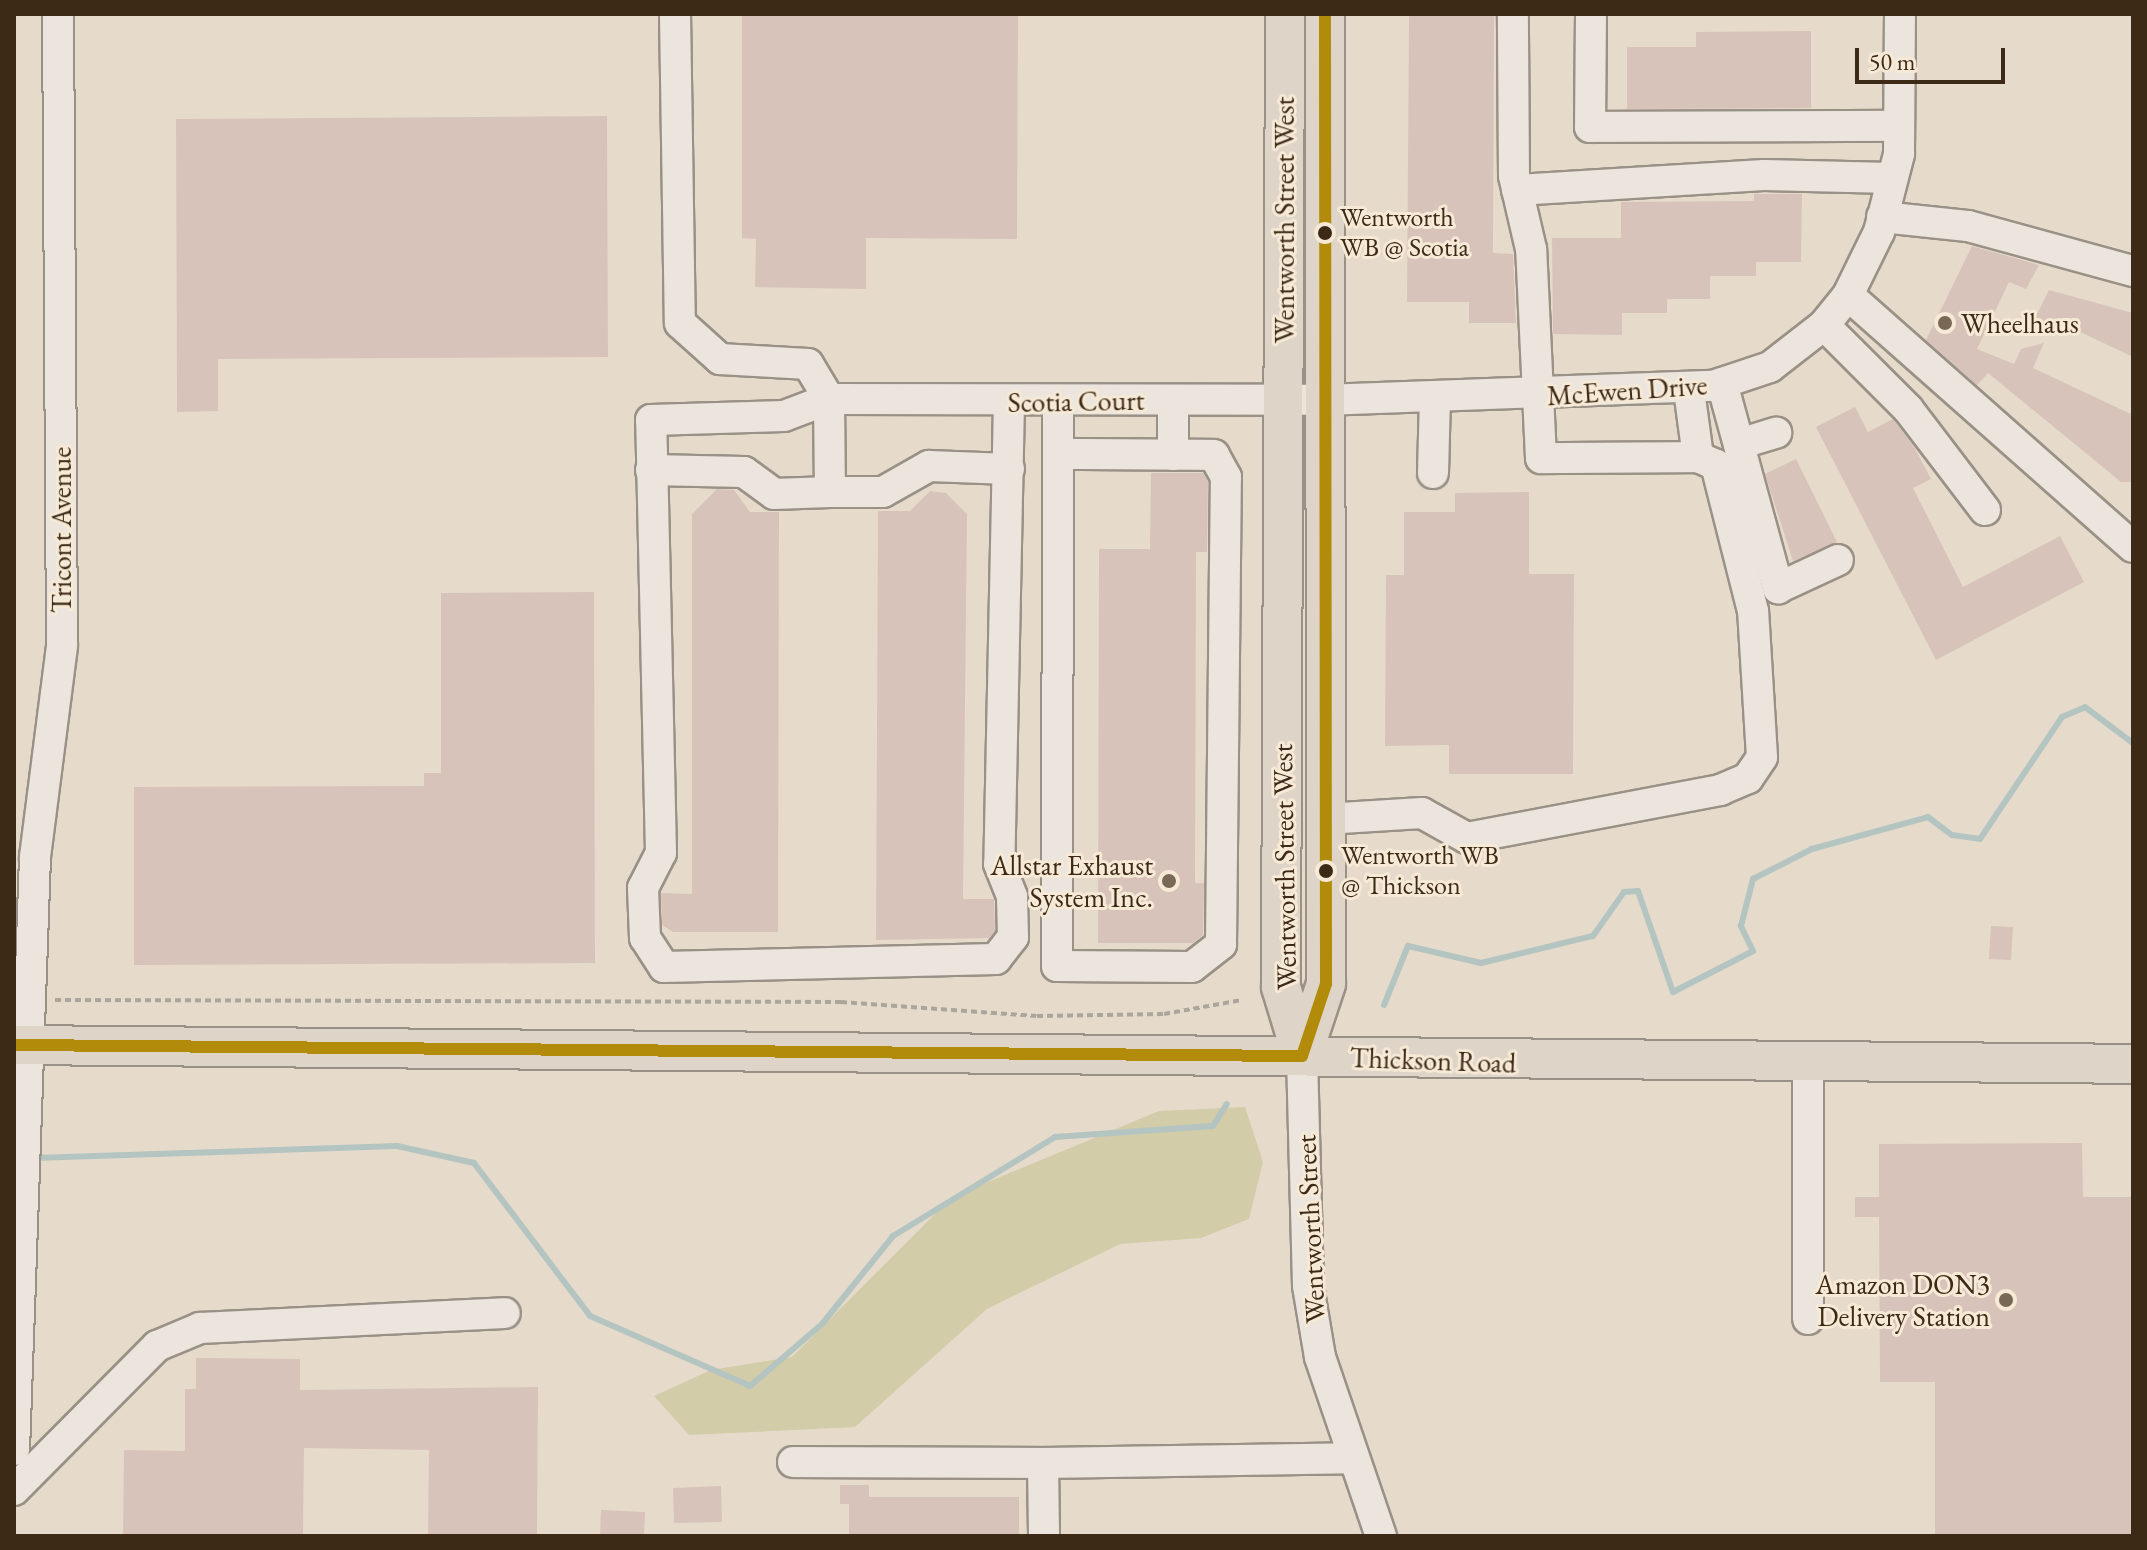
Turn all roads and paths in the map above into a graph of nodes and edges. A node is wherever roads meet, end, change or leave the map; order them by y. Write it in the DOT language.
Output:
graph roads {
  1 [pos="58,14"];
  2 [pos="675,14"];
  3 [pos="1285,14"];
  4 [pos="1325,14"];
  5 [pos="1513,14"];
  6 [pos="1591,14"];
  7 [pos="1900,14"];
  8 [pos="1899,126"];
  9 [pos="1892,178"];
  10 [pos="1517,190"];
  11 [pos="1882,217"];
  12 [pos="2133,271"];
  13 [pos="1848,295"];
  14 [pos="1824,325"];
  15 [pos="1722,383"];
  16 [pos="1689,390"];
  17 [pos="1541,395"];
  18 [pos="1435,398"];
  19 [pos="829,399"];
  20 [pos="1173,400"];
  21 [pos="1323,400"];
  22 [pos="1058,401"];
  23 [pos="1284,401"];
  24 [pos="1009,402"];
  25 [pos="1776,433"];
  26 [pos="1739,444"];
  27 [pos="1059,454"];
  28 [pos="1173,455"];
  29 [pos="1698,457"];
  30 [pos="1009,469"];
  31 [pos="651,470"];
  32 [pos="1433,473"];
  33 [pos="830,492"];
  34 [pos="1985,510"];
  35 [pos="2133,547"];
  36 [pos="1838,560"];
  37 [pos="1325,819"];
  38 [pos="1242,1000"];
  39 [pos="46,1001"];
  40 [pos="23,1045"];
  41 [pos="1302,1056"];
  42 [pos="2133,1064"];
  43 [pos="1808,1066"];
  44 [pos="20,1241"];
  45 [pos="505,1313"];
  46 [pos="1808,1319"];
  47 [pos="14,1450"];
  48 [pos="1353,1458"];
  49 [pos="793,1462"];
  50 [pos="1043,1463"];
  51 [pos="14,1490"];
  52 [pos="1044,1536"];
  53 [pos="1381,1536"];
  1 -- 40 [label="street, Tricont Avenue"];
  2 -- 19 [label="street"];
  3 -- 23 [label="main road, Wentworth Street West"];
  4 -- 21 [label="main road, Wentworth Street West"];
  5 -- 10 [label="street"];
  6 -- 8 [label="street"];
  7 -- 8 [label="street, McEwen Drive"];
  8 -- 9 [label="street, McEwen Drive"];
  9 -- 10 [label="street"];
  9 -- 11 [label="street, McEwen Drive"];
  10 -- 17 [label="street"];
  11 -- 12 [label="street"];
  11 -- 13 [label="street, McEwen Drive"];
  13 -- 14 [label="street, McEwen Drive"];
  13 -- 35 [label="street"];
  14 -- 15 [label="street, McEwen Drive"];
  14 -- 34 [label="street"];
  15 -- 16 [label="street, McEwen Drive"];
  15 -- 26 [label="street"];
  16 -- 17 [label="street, McEwen Drive"];
  16 -- 29 [label="street"];
  17 -- 18 [label="street, McEwen Drive"];
  17 -- 29 [label="street"];
  18 -- 21 [label="street, McEwen Drive"];
  18 -- 32 [label="street"];
  19 -- 24 [label="street, Scotia Court"];
  19 -- 31 [label="street"];
  19 -- 33 [label="street"];
  20 -- 22 [label="street, Scotia Court"];
  20 -- 23 [label="street, Scotia Court"];
  20 -- 28 [label="street"];
  21 -- 23 [label="street, Scotia Court"];
  21 -- 37 [label="main road, Wentworth Street West"];
  22 -- 24 [label="street, Scotia Court"];
  22 -- 27 [label="street"];
  23 -- 41 [label="main road, Wentworth Street West"];
  24 -- 30 [label="street"];
  25 -- 26 [label="street"];
  26 -- 36 [label="street"];
  27 -- 28 [label="street"];
  27 -- 28 [label="street"];
  29 -- 37 [label="street"];
  30 -- 31 [label="street"];
  30 -- 33 [label="street"];
  31 -- 33 [label="street"];
  37 -- 41 [label="main road, Wentworth Street West"];
  38 -- 39 [label="path"];
  40 -- 41 [label="main road, Thickson Road"];
  40 -- 44 [label="street, Tricont Avenue"];
  41 -- 43 [label="main road, Thickson Road"];
  41 -- 48 [label="street, Wentworth Street"];
  42 -- 43 [label="main road, Thickson Road"];
  43 -- 46 [label="street"];
  44 -- 47 [label="street, Tricont Avenue"];
  45 -- 51 [label="street"];
  48 -- 50 [label="street"];
  48 -- 53 [label="street, Wentworth Street"];
  49 -- 50 [label="street"];
  50 -- 52 [label="street"];
}
